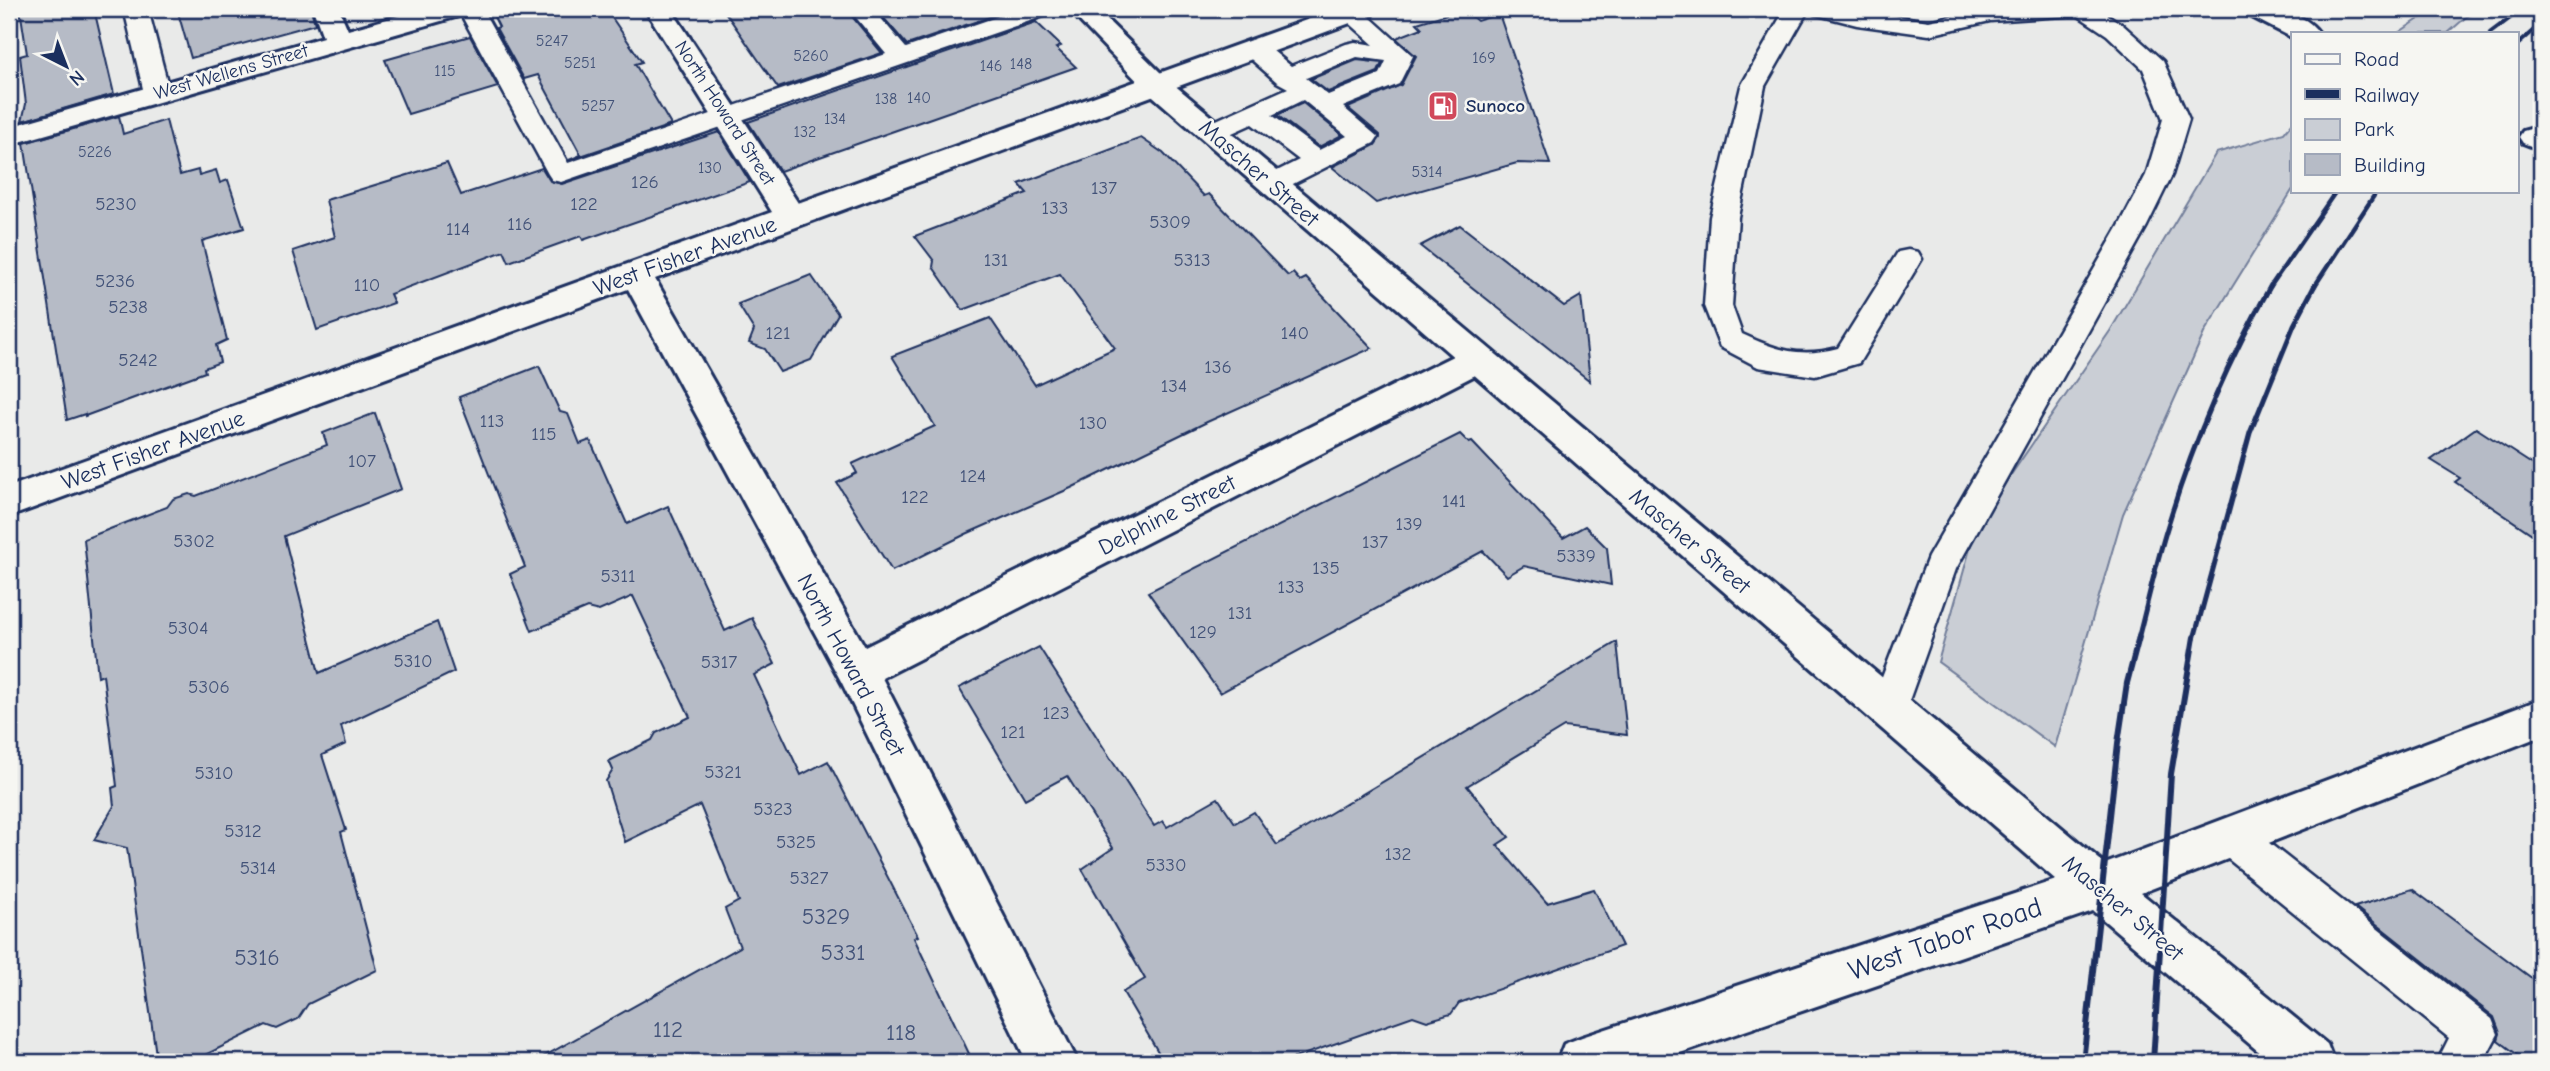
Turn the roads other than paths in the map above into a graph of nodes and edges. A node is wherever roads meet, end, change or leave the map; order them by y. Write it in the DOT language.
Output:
graph roads {
  1 [pos="135,9"];
  2 [pos="326,9"];
  3 [pos="452,9"];
  4 [pos="470,9"];
  5 [pos="658,9"];
  6 [pos="860,9"];
  7 [pos="1042,9"];
  8 [pos="1080,9"];
  9 [pos="1797,9"];
  10 [pos="1822,9"];
  11 [pos="2073,9"];
  12 [pos="2083,9"];
  13 [pos="2258,9"];
  14 [pos="1357,11"];
  15 [pos="2303,32"];
  16 [pos="338,41"];
  17 [pos="1253,48"];
  18 [pos="1401,56"];
  19 [pos="901,57"];
  20 [pos="1156,84"];
  21 [pos="1294,84"];
  22 [pos="157,93"];
  23 [pos="1324,106"];
  24 [pos="1254,114"];
  25 [pos="727,117"];
  26 [pos="1212,132"];
  27 [pos="9,136"];
  28 [pos="1317,160"];
  29 [pos="1272,184"];
  30 [pos="791,217"];
  31 [pos="1908,259"];
  32 [pos="636,274"];
  33 [pos="1478,359"];
  34 [pos="9,502"];
  35 [pos="857,671"];
  36 [pos="1888,709"];
  37 [pos="2541,717"];
  38 [pos="2231,836"];
  39 [pos="2098,888"];
  40 [pos="1053,1062"];
  41 [pos="1582,1062"];
  42 [pos="2309,1062"];
  43 [pos="2458,1062"];
  1 -- 22 [label="lane"];
  2 -- 16 [label="street"];
  3 -- 16 [label="street, West Wellens Street"];
  4 -- 25 [label="lane"];
  5 -- 25 [label="street, North Howard Street"];
  6 -- 19 [label="lane"];
  7 -- 19 [label="lane"];
  8 -- 20 [label="street, Mascher Street"];
  9 -- 31 [label="lane"];
  10 -- 11 [label="lane"];
  12 -- 36 [label="lane"];
  13 -- 15 [label="street"];
  14 -- 17 [label="street, West Fisher Avenue"];
  14 -- 18 [label="lane"];
  16 -- 22 [label="street, West Wellens Street"];
  17 -- 20 [label="street, West Fisher Avenue"];
  17 -- 21 [label="lane"];
  18 -- 21 [label="lane"];
  18 -- 23 [label="lane"];
  19 -- 25 [label="lane"];
  20 -- 26 [label="street, Mascher Street"];
  20 -- 30 [label="street, West Fisher Avenue"];
  21 -- 23 [label="lane"];
  21 -- 24 [label="lane"];
  22 -- 27 [label="street, West Wellens Street"];
  23 -- 28 [label="lane"];
  24 -- 26 [label="lane"];
  24 -- 28 [label="lane"];
  25 -- 30 [label="street, North Howard Street"];
  26 -- 29 [label="street, Mascher Street"];
  28 -- 29 [label="lane"];
  29 -- 33 [label="street, Mascher Street"];
  30 -- 32 [label="street, West Fisher Avenue"];
  32 -- 34 [label="street, West Fisher Avenue"];
  32 -- 35 [label="street, North Howard Street"];
  33 -- 35 [label="street, Delphine Street"];
  33 -- 36 [label="street, Mascher Street"];
  35 -- 40 [label="street, North Howard Street"];
  36 -- 39 [label="street, Mascher Street"];
  37 -- 38 [label="street, West Tabor Road"];
  38 -- 39 [label="street, West Tabor Road"];
  38 -- 43 [label="lane"];
  39 -- 41 [label="street, West Tabor Road"];
  39 -- 42 [label="street, Mascher Street"];
}
